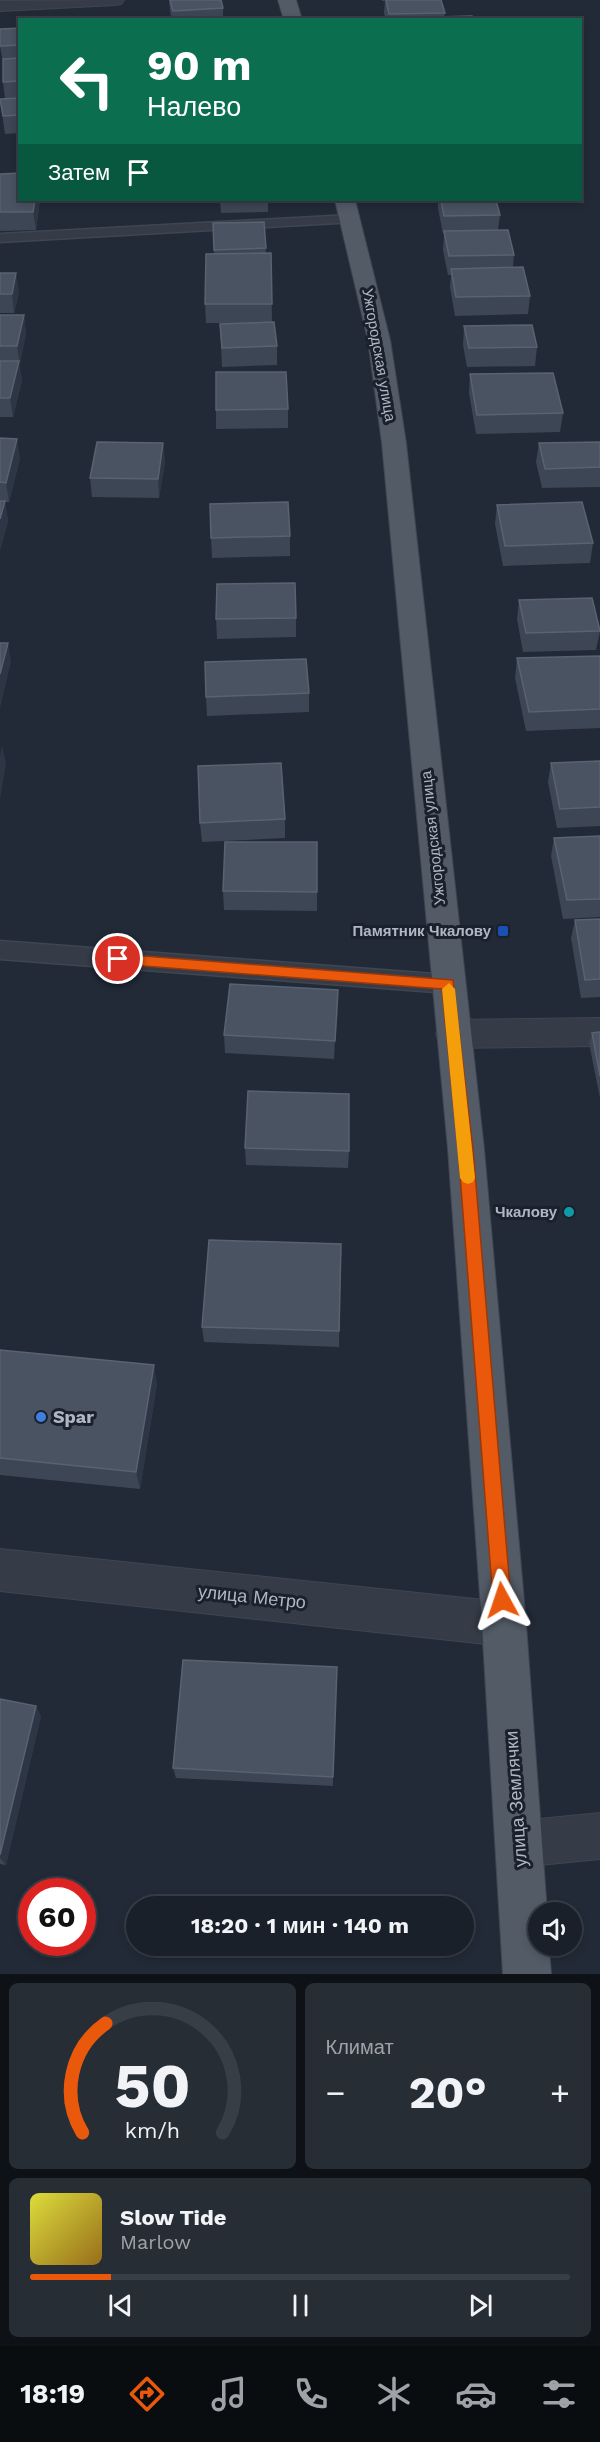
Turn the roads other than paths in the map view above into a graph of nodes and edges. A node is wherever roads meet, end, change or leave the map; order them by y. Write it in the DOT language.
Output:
graph roads {
  1 [pos="115,0"];
  2 [pos="287,0"];
  3 [pos="0,6"];
  4 [pos="292,18"];
  5 [pos="347,209"];
  6 [pos="0,238"];
  7 [pos="0,950"];
  8 [pos="448,984"];
  9 [pos="600,1032"];
  10 [pos="453,1034"];
  11 [pos="0,1570"];
  12 [pos="504,1624"];
  13 [pos="600,1836"];
  14 [pos="519,1844"];
  15 [pos="527,1974"];
  1 -- 3 [label="street"];
  2 -- 4 [label="main road"];
  5 -- 6 [label="lane"];
  5 -- 8 [label="main road, Ужгородская улица"];
  7 -- 8 [label="lane"];
  8 -- 10 [label="main road, Ужгородская улица"];
  9 -- 10 [label="street"];
  10 -- 12 [label="main road, Ужгородская улица"];
  11 -- 12 [label="street, улица Метро"];
  12 -- 14 [label="main road, улица Землячки"];
  13 -- 14 [label="street"];
  14 -- 15 [label="main road, улица Землячки"];
}
